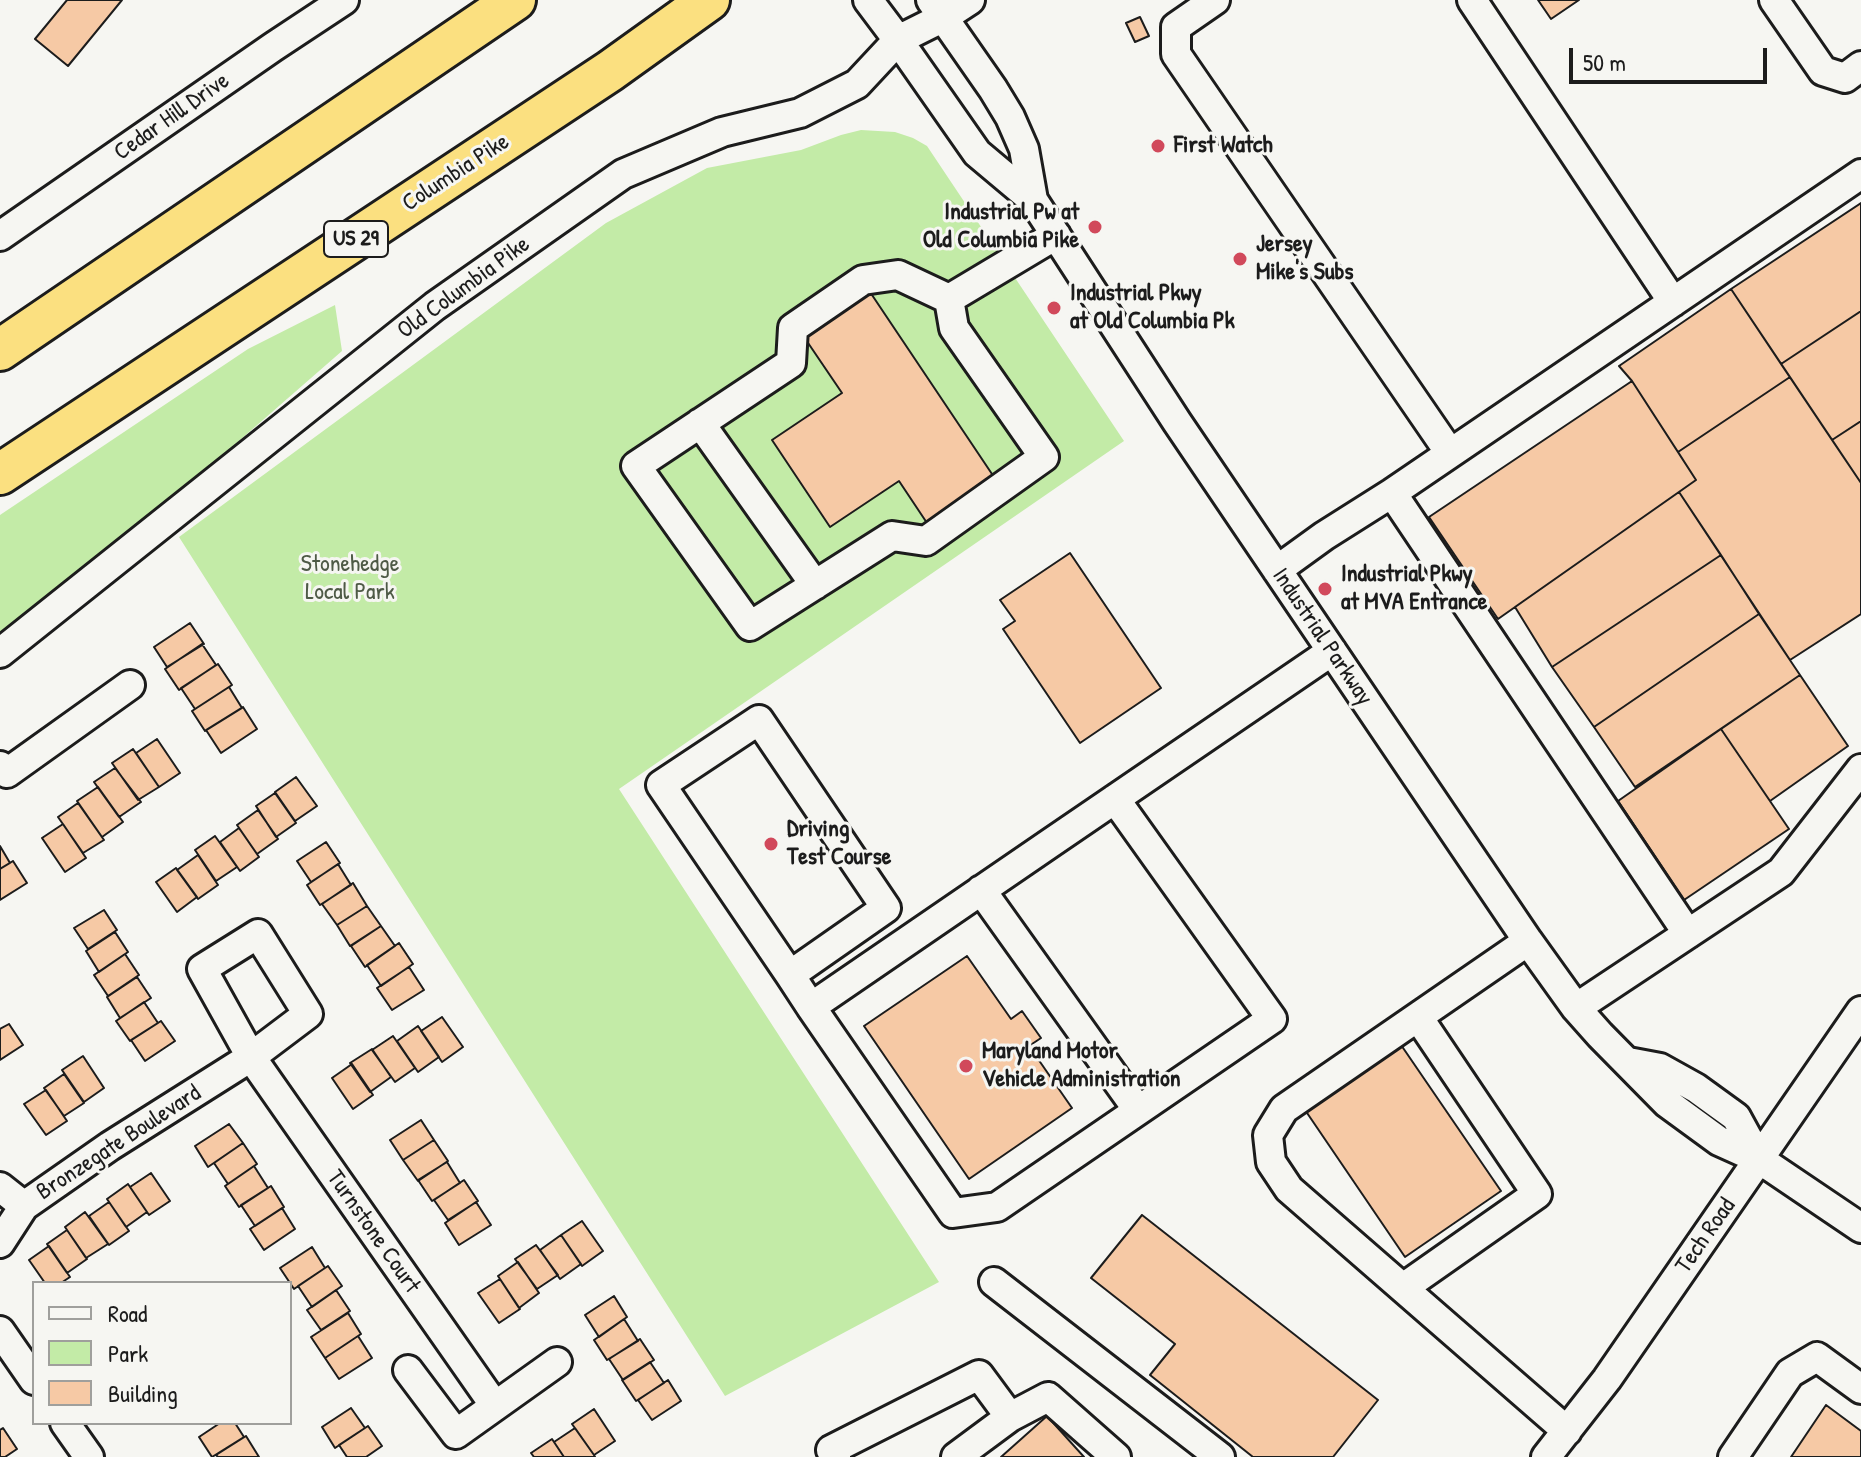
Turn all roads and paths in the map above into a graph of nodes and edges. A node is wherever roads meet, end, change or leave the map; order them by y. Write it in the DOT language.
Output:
graph roads {
  1 [pos="344,0"];
  2 [pos="515,0"];
  3 [pos="709,0"];
  4 [pos="868,0"];
  5 [pos="970,0"];
  6 [pos="1215,0"];
  7 [pos="1472,0"];
  8 [pos="1774,0"];
  9 [pos="937,9"];
  10 [pos="898,40"];
  11 [pos="1861,66"];
  12 [pos="1861,174"];
  13 [pos="1033,200"];
  14 [pos="1056,235"];
  15 [pos="0,236"];
  16 [pos="949,299"];
  17 [pos="1673,302"];
  18 [pos="0,350"];
  19 [pos="700,423"];
  20 [pos="1450,453"];
  21 [pos="0,474"];
  22 [pos="1392,493"];
  23 [pos="1277,570"];
  24 [pos="815,585"];
  25 [pos="1332,651"];
  26 [pos="0,653"];
  27 [pos="130,685"];
  28 [pos="0,766"];
  29 [pos="1861,769"];
  30 [pos="1115,799"];
  31 [pos="981,890"];
  32 [pos="1688,934"];
  33 [pos="1528,941"];
  34 [pos="790,975"];
  35 [pos="811,1007"];
  36 [pos="1576,1008"];
  37 [pos="1861,1011"];
  38 [pos="1418,1017"];
  39 [pos="251,1057"];
  40 [pos="1138,1110"];
  41 [pos="1759,1159"];
  42 [pos="0,1187"];
  43 [pos="24,1206"];
  44 [pos="1861,1228"];
  45 [pos="0,1243"];
  46 [pos="994,1282"];
  47 [pos="1403,1288"];
  48 [pos="0,1331"];
  49 [pos="557,1362"];
  50 [pos="408,1370"];
  51 [pos="32,1377"];
  52 [pos="1861,1389"];
  53 [pos="495,1406"];
  54 [pos="1010,1417"];
  55 [pos="66,1425"];
  56 [pos="1567,1431"];
  57 [pos="89,1457"];
  58 [pos="836,1457"];
  59 [pos="956,1457"];
  60 [pos="1116,1457"];
  61 [pos="1220,1457"];
  62 [pos="1546,1457"];
  63 [pos="1733,1457"];
  1 -- 15 [label="street, Cedar Hill Drive"];
  2 -- 18 [label="highway"];
  3 -- 21 [label="highway, Columbia Pike / US 29"];
  4 -- 10 [label="street, Industrial Parkway"];
  5 -- 9 [label="street, Old Columbia Pike"];
  6 -- 20 [label="street"];
  7 -- 17 [label="street"];
  8 -- 11 [label="street"];
  9 -- 10 [label="street, Old Columbia Pike"];
  9 -- 13 [label="street, Industrial Parkway"];
  10 -- 13 [label="street, Industrial Parkway"];
  10 -- 26 [label="street, Old Columbia Pike"];
  12 -- 17 [label="street"];
  13 -- 14 [label="street, Industrial Parkway"];
  14 -- 16 [label="street"];
  14 -- 23 [label="street, Industrial Parkway"];
  16 -- 19 [label="street"];
  16 -- 24 [label="street"];
  17 -- 20 [label="street"];
  19 -- 24 [label="street"];
  19 -- 24 [label="street"];
  20 -- 22 [label="street"];
  22 -- 23 [label="street"];
  22 -- 32 [label="street"];
  23 -- 25 [label="street, Industrial Parkway"];
  25 -- 30 [label="street"];
  25 -- 33 [label="street, Industrial Parkway"];
  27 -- 28 [label="street"];
  29 -- 32 [label="street"];
  30 -- 31 [label="street"];
  30 -- 40 [label="street"];
  31 -- 35 [label="street"];
  31 -- 40 [label="street"];
  32 -- 36 [label="street"];
  33 -- 36 [label="street, Industrial Parkway"];
  33 -- 38 [label="street"];
  34 -- 34 [label="street"];
  34 -- 35 [label="street"];
  35 -- 40 [label="street"];
  36 -- 41 [label="street, Industrial Parkway"];
  37 -- 41 [label="street, Tech Road"];
  38 -- 47 [label="street"];
  38 -- 47 [label="street"];
  39 -- 43 [label="street, Bronzegate Boulevard"];
  39 -- 53 [label="street, Turnstone Court"];
  41 -- 44 [label="street, Industrial Parkway"];
  41 -- 56 [label="street, Tech Road"];
  42 -- 43 [label="street"];
  43 -- 45 [label="street, Bronzegate Boulevard"];
  46 -- 61 [label="street"];
  47 -- 56 [label="street"];
  48 -- 51 [label="street"];
  49 -- 53 [label="street"];
  50 -- 53 [label="street"];
  52 -- 63 [label="street"];
  54 -- 58 [label="street"];
  54 -- 59 [label="street"];
  54 -- 60 [label="street"];
  55 -- 57 [label="street"];
  56 -- 62 [label="street, Tech Road"];
}
